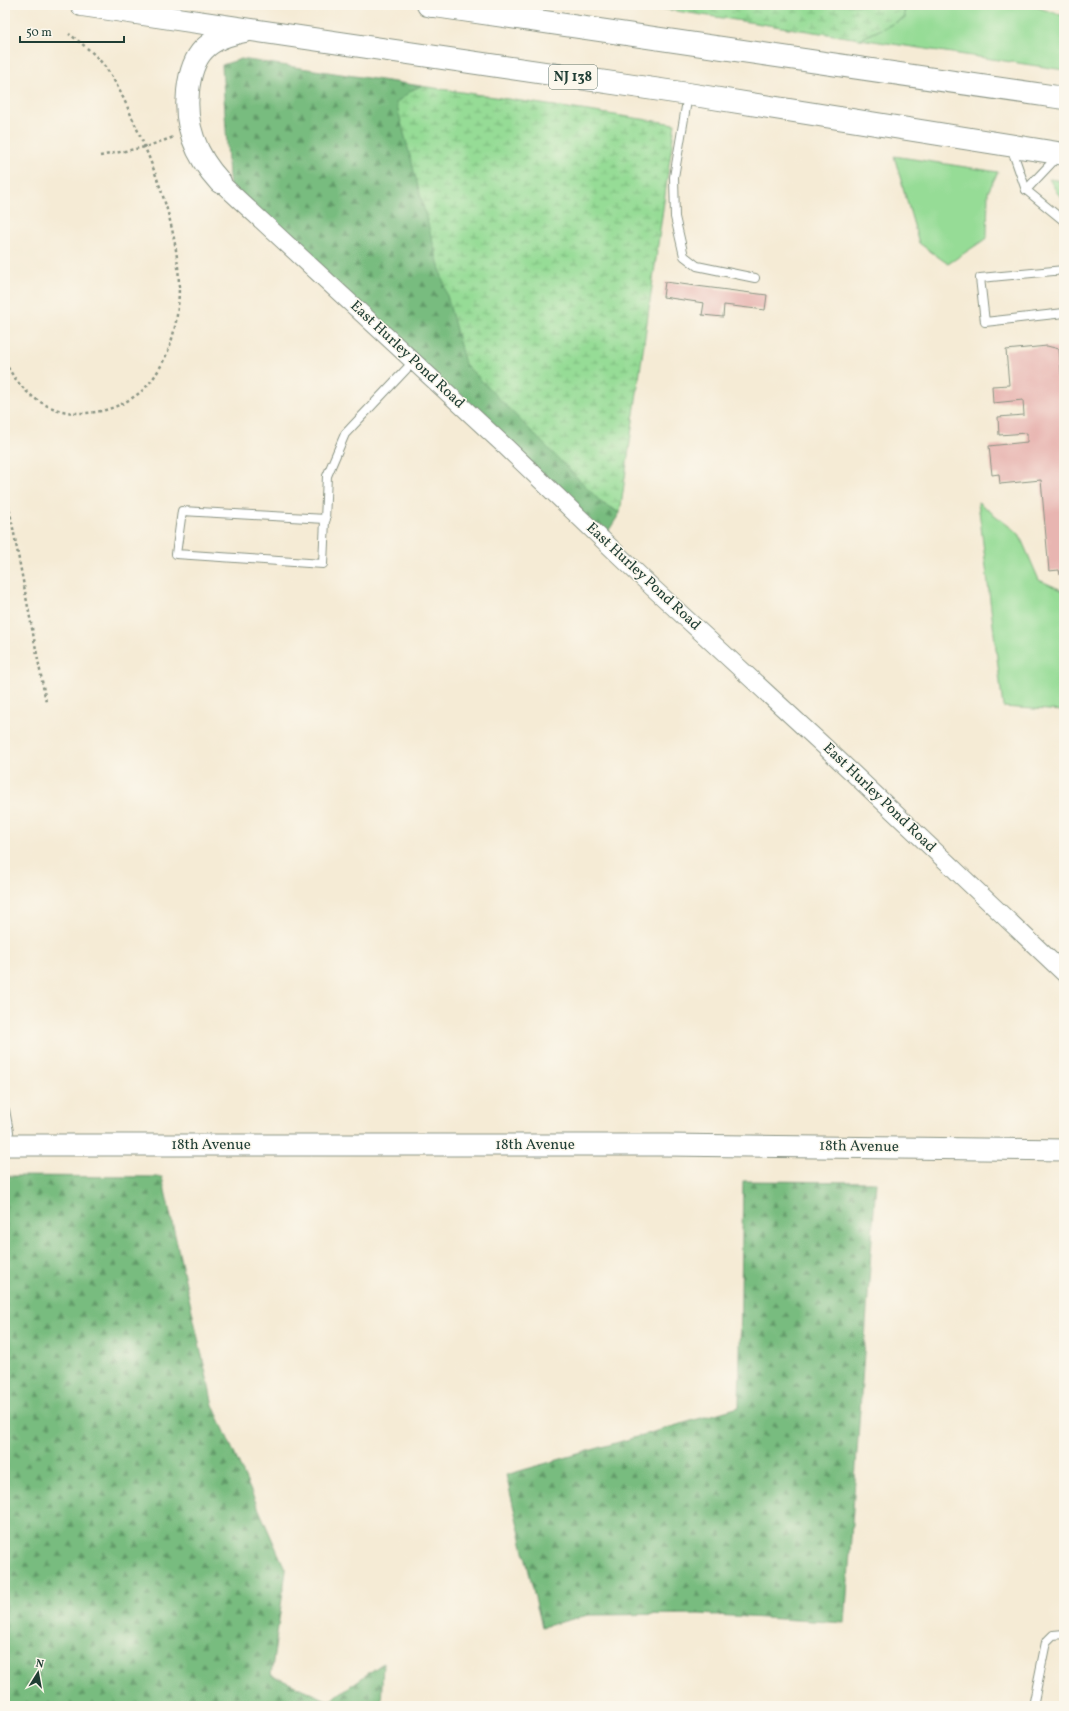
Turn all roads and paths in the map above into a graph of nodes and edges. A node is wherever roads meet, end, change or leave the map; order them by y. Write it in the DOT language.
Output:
graph roads {
  1 [pos="82,5"];
  2 [pos="430,5"];
  3 [pos="250,30"];
  4 [pos="69,34"];
  5 [pos="1064,91"];
  6 [pos="1034,93"];
  7 [pos="688,94"];
  8 [pos="1064,98"];
  9 [pos="190,133"];
  10 [pos="1010,146"];
  11 [pos="145,147"];
  12 [pos="1062,154"];
  13 [pos="100,156"];
  14 [pos="220,182"];
  15 [pos="1026,190"];
  16 [pos="1064,221"];
  17 [pos="1064,270"];
  18 [pos="754,278"];
  19 [pos="1064,313"];
  20 [pos="414,361"];
  21 [pos="5,362"];
  22 [pos="5,486"];
  23 [pos="326,519"];
  24 [pos="46,702"];
  25 [pos="1064,973"];
  26 [pos="5,1110"];
  27 [pos="5,1145"];
  28 [pos="1064,1150"];
  29 [pos="1064,1634"];
  30 [pos="1033,1706"];
  1 -- 3 [label="highway, NJ 138"];
  2 -- 6 [label="highway"];
  3 -- 7 [label="highway, NJ 138"];
  3 -- 9 [label="highway"];
  4 -- 11 [label="path"];
  5 -- 6 [label="highway"];
  6 -- 8 [label="highway"];
  7 -- 10 [label="highway, NJ 138"];
  7 -- 18 [label="lane"];
  9 -- 11 [label="path"];
  9 -- 14 [label="highway"];
  10 -- 12 [label="highway, NJ 138"];
  10 -- 15 [label="lane"];
  11 -- 13 [label="path"];
  11 -- 21 [label="path"];
  12 -- 15 [label="lane"];
  14 -- 20 [label="street, East Hurley Pond Road"];
  15 -- 16 [label="lane"];
  17 -- 19 [label="lane"];
  20 -- 23 [label="lane"];
  20 -- 25 [label="street, East Hurley Pond Road"];
  22 -- 24 [label="path"];
  23 -- 23 [label="lane"];
  26 -- 27 [label="lane"];
  27 -- 28 [label="street, 18th Avenue"];
  29 -- 30 [label="lane"];
}
